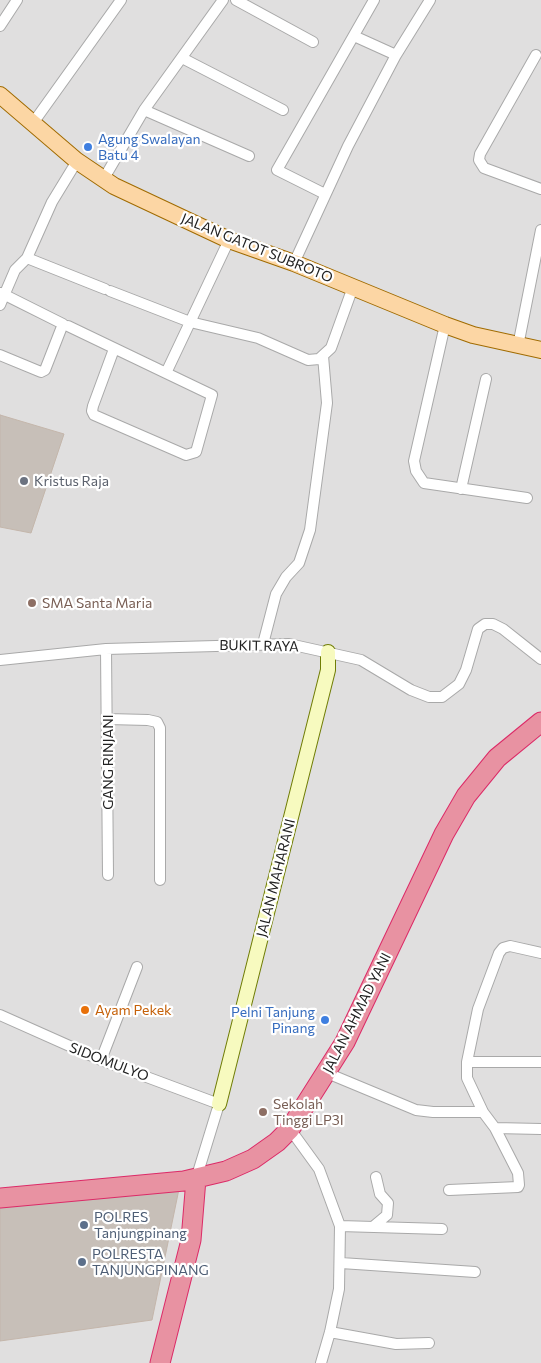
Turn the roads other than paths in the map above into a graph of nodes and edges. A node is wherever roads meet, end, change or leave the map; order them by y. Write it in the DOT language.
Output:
graph roads {
  1 [pos="17,0"];
  2 [pos="120,0"];
  3 [pos="223,0"];
  4 [pos="236,0"];
  5 [pos="374,0"];
  6 [pos="430,0"];
  7 [pos="0,26"];
  8 [pos="354,36"];
  9 [pos="313,42"];
  10 [pos="396,55"];
  11 [pos="536,55"];
  12 [pos="182,58"];
  13 [pos="0,95"];
  14 [pos="144,110"];
  15 [pos="284,110"];
  16 [pos="33,123"];
  17 [pos="249,156"];
  18 [pos="77,161"];
  19 [pos="103,180"];
  20 [pos="541,189"];
  21 [pos="325,194"];
  22 [pos="541,230"];
  23 [pos="229,240"];
  24 [pos="27,258"];
  25 [pos="294,263"];
  26 [pos="353,287"];
  27 [pos="3,294"];
  28 [pos="0,305"];
  29 [pos="190,322"];
  30 [pos="445,325"];
  31 [pos="64,326"];
  32 [pos="518,346"];
  33 [pos="114,349"];
  34 [pos="541,350"];
  35 [pos="0,355"];
  36 [pos="323,356"];
  37 [pos="166,373"];
  38 [pos="486,379"];
  39 [pos="461,489"];
  40 [pos="527,498"];
  41 [pos="263,644"];
  42 [pos="106,649"];
  43 [pos="328,652"];
  44 [pos="541,659"];
  45 [pos="0,660"];
  46 [pos="108,719"];
  47 [pos="541,722"];
  48 [pos="108,875"];
  49 [pos="160,880"];
  50 [pos="541,953"];
  51 [pos="137,967"];
  52 [pos="0,1015"];
  53 [pos="101,1060"];
  54 [pos="467,1062"];
  55 [pos="541,1062"];
  56 [pos="327,1073"];
  57 [pos="219,1104"];
  58 [pos="483,1112"];
  59 [pos="495,1128"];
  60 [pos="290,1129"];
  61 [pos="541,1129"];
  62 [pos="376,1177"];
  63 [pos="196,1179"];
  64 [pos="449,1190"];
  65 [pos="0,1198"];
  66 [pos="375,1225"];
  67 [pos="340,1226"];
  68 [pos="442,1229"];
  69 [pos="341,1262"];
  70 [pos="475,1272"];
  71 [pos="330,1332"];
  72 [pos="428,1343"];
  73 [pos="160,1363"];
  74 [pos="321,1363"];
  1 -- 7 [label="street"];
  2 -- 16 [label="street"];
  3 -- 12 [label="street"];
  4 -- 9 [label="street"];
  5 -- 8 [label="street"];
  6 -- 10 [label="street"];
  8 -- 10 [label="street"];
  8 -- 21 [label="street"];
  10 -- 21 [label="street"];
  11 -- 20 [label="street"];
  12 -- 14 [label="street"];
  12 -- 15 [label="street"];
  13 -- 16 [label="main road, JALAN GATOT SUBROTO"];
  14 -- 17 [label="street"];
  14 -- 19 [label="street"];
  16 -- 18 [label="main road, JALAN GATOT SUBROTO"];
  18 -- 19 [label="main road, JALAN GATOT SUBROTO"];
  18 -- 24 [label="street"];
  19 -- 23 [label="main road, JALAN GATOT SUBROTO"];
  21 -- 25 [label="street"];
  22 -- 32 [label="street"];
  23 -- 25 [label="main road, JALAN GATOT SUBROTO"];
  23 -- 29 [label="street"];
  24 -- 27 [label="street"];
  24 -- 29 [label="street"];
  25 -- 26 [label="main road, JALAN GATOT SUBROTO"];
  26 -- 30 [label="main road, JALAN GATOT SUBROTO"];
  26 -- 36 [label="street"];
  27 -- 28 [label="street"];
  27 -- 31 [label="street"];
  29 -- 36 [label="street"];
  29 -- 37 [label="street"];
  30 -- 32 [label="main road, JALAN GATOT SUBROTO"];
  30 -- 39 [label="street"];
  31 -- 33 [label="street"];
  31 -- 35 [label="street"];
  32 -- 34 [label="main road, JALAN GATOT SUBROTO"];
  33 -- 37 [label="street"];
  33 -- 37 [label="street"];
  36 -- 41 [label="street"];
  38 -- 39 [label="street"];
  39 -- 40 [label="street"];
  41 -- 42 [label="street, BUKIT RAYA"];
  41 -- 43 [label="street, BUKIT RAYA"];
  42 -- 45 [label="street, BUKIT RAYA"];
  42 -- 46 [label="street, GANG RINJANI"];
  43 -- 44 [label="street, BUKIT RAYA"];
  43 -- 57 [label="street, JALAN MAHARANI"];
  46 -- 48 [label="street, GANG RINJANI"];
  46 -- 49 [label="street"];
  47 -- 56 [label="highway, JALAN AHMAD YANI"];
  50 -- 54 [label="street"];
  51 -- 53 [label="street"];
  52 -- 53 [label="street, SIDOMULYO"];
  53 -- 57 [label="street, SIDOMULYO"];
  54 -- 55 [label="street"];
  54 -- 58 [label="street"];
  56 -- 58 [label="street"];
  56 -- 60 [label="highway, JALAN AHMAD YANI"];
  57 -- 63 [label="street"];
  58 -- 59 [label="street"];
  59 -- 61 [label="street"];
  59 -- 64 [label="street"];
  60 -- 63 [label="highway, JALAN AHMAD YANI"];
  60 -- 67 [label="street"];
  62 -- 66 [label="street"];
  63 -- 65 [label="highway, JALAN AHMAD YANI"];
  63 -- 73 [label="highway"];
  66 -- 67 [label="street"];
  66 -- 68 [label="street"];
  67 -- 69 [label="street"];
  69 -- 70 [label="street"];
  69 -- 71 [label="street"];
  71 -- 72 [label="street"];
  71 -- 74 [label="street"];
}
